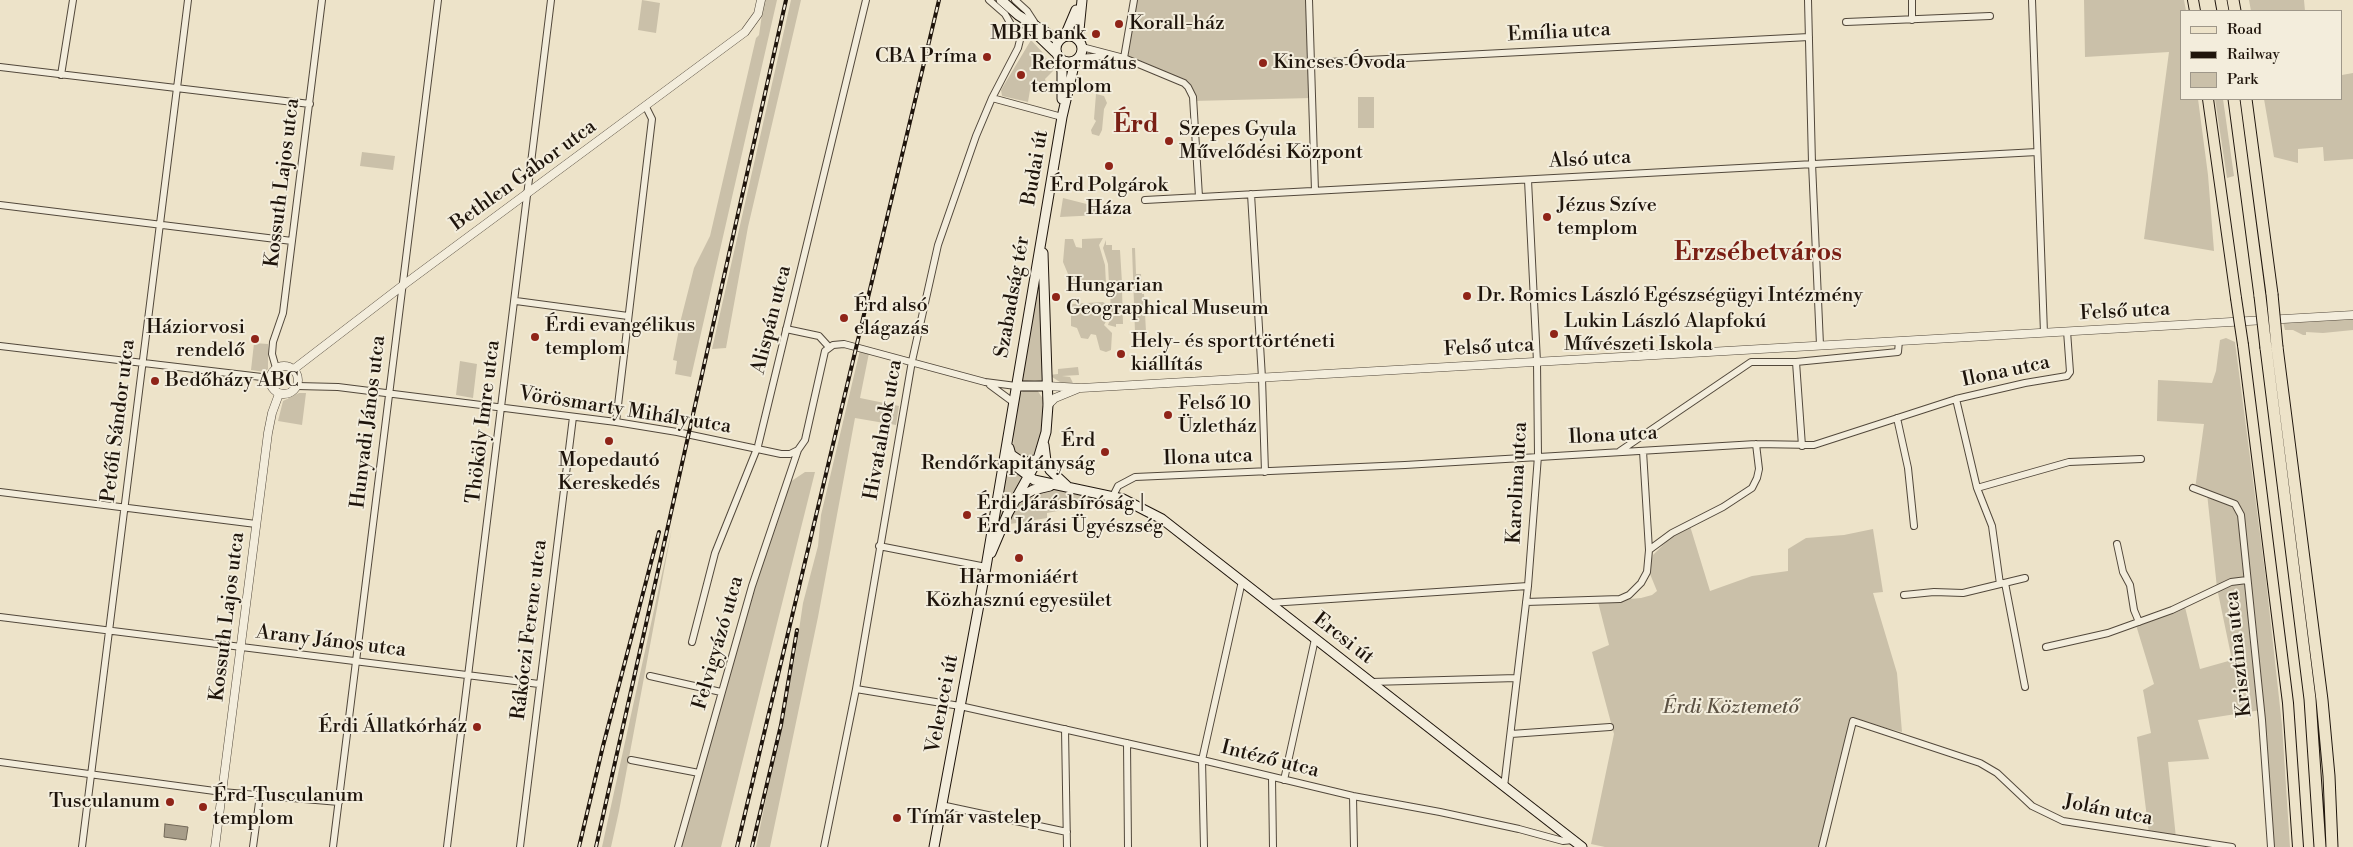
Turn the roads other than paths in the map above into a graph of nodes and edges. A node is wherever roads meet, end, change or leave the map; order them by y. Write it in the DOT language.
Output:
graph roads {
  1 [pos="73,0"];
  2 [pos="188,0"];
  3 [pos="322,0"];
  4 [pos="438,0"];
  5 [pos="552,0"];
  6 [pos="761,0"];
  7 [pos="866,0"];
  8 [pos="990,0"];
  9 [pos="1001,0"];
  10 [pos="1015,0"];
  11 [pos="1081,0"];
  12 [pos="1134,0"];
  13 [pos="1309,0"];
  14 [pos="1808,0"];
  15 [pos="1912,0"];
  16 [pos="2032,0"];
  17 [pos="1990,16"];
  18 [pos="1912,20"];
  19 [pos="1846,22"];
  20 [pos="1036,31"];
  21 [pos="1022,32"];
  22 [pos="1809,36"];
  23 [pos="1062,38"];
  24 [pos="1080,44"];
  25 [pos="1058,56"];
  26 [pos="1113,56"];
  27 [pos="1124,58"];
  28 [pos="1077,60"];
  29 [pos="1310,63"];
  30 [pos="0,67"];
  31 [pos="61,75"];
  32 [pos="176,89"];
  33 [pos="992,98"];
  34 [pos="2208,100"];
  35 [pos="2234,100"];
  36 [pos="2246,100"];
  37 [pos="310,104"];
  38 [pos="646,106"];
  39 [pos="1062,117"];
  40 [pos="2037,152"];
  41 [pos="1812,163"];
  42 [pos="1528,180"];
  43 [pos="1315,191"];
  44 [pos="528,194"];
  45 [pos="1251,194"];
  46 [pos="1199,197"];
  47 [pos="1145,200"];
  48 [pos="0,205"];
  49 [pos="161,224"];
  50 [pos="1044,226"];
  51 [pos="292,242"];
  52 [pos="402,286"];
  53 [pos="516,301"];
  54 [pos="628,316"];
  55 [pos="2353,316"];
  56 [pos="786,329"];
  57 [pos="2067,331"];
  58 [pos="2044,333"];
  59 [pos="1899,341"];
  60 [pos="1820,345"];
  61 [pos="0,346"];
  62 [pos="829,347"];
  63 [pos="2271,348"];
  64 [pos="912,361"];
  65 [pos="1537,362"];
  66 [pos="1796,362"];
  67 [pos="143,364"];
  68 [pos="276,368"];
  69 [pos="294,369"];
  70 [pos="270,378"];
  71 [pos="1262,378"];
  72 [pos="985,382"];
  73 [pos="297,386"];
  74 [pos="1016,386"];
  75 [pos="1047,386"];
  76 [pos="1081,388"];
  77 [pos="390,393"];
  78 [pos="280,394"];
  79 [pos="1956,400"];
  80 [pos="1013,402"];
  81 [pos="1048,405"];
  82 [pos="502,408"];
  83 [pos="573,417"];
  84 [pos="1898,418"];
  85 [pos="616,422"];
  86 [pos="1008,436"];
  87 [pos="1044,441"];
  88 [pos="1756,444"];
  89 [pos="1802,446"];
  90 [pos="757,448"];
  91 [pos="798,450"];
  92 [pos="1643,451"];
  93 [pos="1619,452"];
  94 [pos="1009,454"];
  95 [pos="1538,456"];
  96 [pos="1038,459"];
  97 [pos="2141,459"];
  98 [pos="1265,472"];
  99 [pos="1028,477"];
  100 [pos="1052,485"];
  101 [pos="1070,487"];
  102 [pos="1977,488"];
  103 [pos="2193,488"];
  104 [pos="0,492"];
  105 [pos="1113,496"];
  106 [pos="1016,499"];
  107 [pos="124,508"];
  108 [pos="256,524"];
  109 [pos="1914,526"];
  110 [pos="2117,544"];
  111 [pos="879,546"];
  112 [pos="1649,550"];
  113 [pos="986,567"];
  114 [pos="2025,578"];
  115 [pos="1242,580"];
  116 [pos="2247,580"];
  117 [pos="2003,583"];
  118 [pos="1528,586"];
  119 [pos="1904,595"];
  120 [pos="1526,602"];
  121 [pos="1270,603"];
  122 [pos="0,617"];
  123 [pos="2139,622"];
  124 [pos="109,631"];
  125 [pos="1315,639"];
  126 [pos="692,642"];
  127 [pos="241,647"];
  128 [pos="2046,648"];
  129 [pos="356,662"];
  130 [pos="469,674"];
  131 [pos="650,676"];
  132 [pos="1517,678"];
  133 [pos="1369,682"];
  134 [pos="539,684"];
  135 [pos="2025,687"];
  136 [pos="856,689"];
  137 [pos="721,692"];
  138 [pos="960,706"];
  139 [pos="1610,727"];
  140 [pos="1065,729"];
  141 [pos="1511,734"];
  142 [pos="1127,743"];
  143 [pos="631,760"];
  144 [pos="1202,760"];
  145 [pos="0,762"];
  146 [pos="699,773"];
  147 [pos="92,774"];
  148 [pos="1272,778"];
  149 [pos="1284,780"];
  150 [pos="1504,787"];
  151 [pos="222,792"];
  152 [pos="260,795"];
  153 [pos="1353,796"];
  154 [pos="339,802"];
  155 [pos="942,805"];
  156 [pos="1067,832"];
  157 [pos="1573,840"];
  158 [pos="82,847"];
  159 [pos="215,847"];
  160 [pos="253,847"];
  161 [pos="333,847"];
  162 [pos="447,847"];
  163 [pos="520,847"];
  164 [pos="678,847"];
  165 [pos="824,847"];
  166 [pos="934,847"];
  167 [pos="1067,847"];
  168 [pos="1128,847"];
  169 [pos="1204,847"];
  170 [pos="1273,847"];
  171 [pos="1354,847"];
  172 [pos="1582,847"];
  173 [pos="1822,847"];
  174 [pos="2232,847"];
  175 [pos="2271,847"];
  176 [pos="2298,847"];
  177 [pos="2320,847"];
  178 [pos="2332,847"];
  1 -- 31 [label="street"];
  2 -- 32 [label="street, Petőfi Sándor utca"];
  3 -- 37 [label="street, Kossuth Lajos utca"];
  4 -- 52 [label="street, Hunyadi János utca"];
  5 -- 44 [label="street, Thököly Imre utca"];
  6 -- 38 [label="street, Bethlen Gábor utca"];
  7 -- 56 [label="street, Alispán utca"];
  8 -- 21 [label="street"];
  9 -- 20 [label="main road"];
  10 -- 20 [label="street"];
  11 -- 23 [label="main road"];
  11 -- 24 [label="main road"];
  12 -- 27 [label="street"];
  13 -- 29 [label="street"];
  14 -- 22 [label="street"];
  15 -- 18 [label="street"];
  16 -- 40 [label="street"];
  17 -- 18 [label="street"];
  18 -- 19 [label="street"];
  20 -- 21 [label="street"];
  20 -- 23 [label="main road"];
  20 -- 25 [label="main road"];
  21 -- 33 [label="street, Hivatalnok utca"];
  22 -- 29 [label="street, Emília utca"];
  22 -- 41 [label="street"];
  23 -- 24 [label="main road"];
  23 -- 25 [label="main road, Budai út"];
  24 -- 26 [label="street"];
  24 -- 28 [label="main road, Budai út"];
  25 -- 28 [label="main road"];
  25 -- 39 [label="main road, Budai út"];
  26 -- 27 [label="street"];
  26 -- 28 [label="street"];
  27 -- 46 [label="street"];
  28 -- 39 [label="main road, Budai út"];
  29 -- 43 [label="street"];
  30 -- 31 [label="street"];
  31 -- 32 [label="street"];
  32 -- 37 [label="street"];
  32 -- 49 [label="street, Petőfi Sándor utca"];
  33 -- 39 [label="street"];
  33 -- 64 [label="street, Hivatalnok utca"];
  34 -- 176 [label="main road, bridge"];
  35 -- 63 [label="highway, bridge"];
  36 -- 63 [label="highway, bridge"];
  37 -- 51 [label="street, Kossuth Lajos utca"];
  38 -- 44 [label="street, Bethlen Gábor utca"];
  38 -- 54 [label="street"];
  39 -- 50 [label="main road, Budai út"];
  40 -- 41 [label="street, Alsó utca"];
  40 -- 58 [label="street"];
  41 -- 42 [label="street, Alsó utca"];
  41 -- 60 [label="street"];
  42 -- 43 [label="street, Alsó utca"];
  42 -- 65 [label="street, Karolina utca"];
  43 -- 45 [label="street, Alsó utca"];
  44 -- 52 [label="street, Bethlen Gábor utca"];
  44 -- 53 [label="street, Thököly Imre utca"];
  45 -- 46 [label="street, Alsó utca"];
  45 -- 71 [label="street"];
  46 -- 47 [label="street, Alsó utca"];
  48 -- 49 [label="street"];
  49 -- 51 [label="street"];
  49 -- 67 [label="street, Petőfi Sándor utca"];
  50 -- 74 [label="main road, Szabadság tér"];
  50 -- 75 [label="main road, Szabadság tér"];
  51 -- 68 [label="street, Kossuth Lajos utca"];
  52 -- 69 [label="street, Bethlen Gábor utca"];
  52 -- 77 [label="street, Hunyadi János utca"];
  53 -- 54 [label="street"];
  53 -- 82 [label="street, Thököly Imre utca"];
  54 -- 85 [label="street"];
  55 -- 57 [label="street, Felső utca"];
  56 -- 62 [label="street"];
  56 -- 90 [label="street, Alispán utca"];
  57 -- 58 [label="street, Felső utca"];
  57 -- 79 [label="street, Ilona utca"];
  58 -- 59 [label="street, Felső utca"];
  59 -- 60 [label="street, Felső utca"];
  59 -- 66 [label="street"];
  60 -- 65 [label="street, Felső utca"];
  61 -- 67 [label="street"];
  62 -- 64 [label="street"];
  62 -- 91 [label="street, Felvigyázó utca"];
  63 -- 177 [label="highway"];
  63 -- 178 [label="highway"];
  64 -- 72 [label="street"];
  64 -- 111 [label="street, Hivatalnok utca"];
  65 -- 71 [label="street, Felső utca"];
  65 -- 95 [label="street, Karolina utca"];
  66 -- 89 [label="street"];
  66 -- 93 [label="street"];
  67 -- 70 [label="street"];
  67 -- 107 [label="street, Petőfi Sándor utca"];
  68 -- 69 [label="street"];
  68 -- 70 [label="street"];
  69 -- 73 [label="street"];
  70 -- 78 [label="street"];
  71 -- 76 [label="street, Felső utca"];
  71 -- 98 [label="street"];
  72 -- 74 [label="street"];
  72 -- 80 [label="street"];
  73 -- 77 [label="street, Vörösmarty Mihály utca"];
  73 -- 78 [label="street"];
  74 -- 75 [label="main road, Szabadság tér"];
  74 -- 80 [label="main road, Szabadság tér"];
  75 -- 76 [label="street, Felső utca"];
  75 -- 81 [label="main road, Szabadság tér"];
  76 -- 81 [label="street, Felső utca"];
  77 -- 82 [label="street, Vörösmarty Mihály utca"];
  77 -- 129 [label="street, Hunyadi János utca"];
  78 -- 108 [label="street, Kossuth Lajos utca"];
  79 -- 84 [label="street, Ilona utca"];
  79 -- 102 [label="street"];
  80 -- 86 [label="main road, Szabadság tér"];
  81 -- 87 [label="main road, Szabadság tér"];
  82 -- 83 [label="street, Vörösmarty Mihály utca"];
  82 -- 130 [label="street, Thököly Imre utca"];
  83 -- 85 [label="street, Vörösmarty Mihály utca"];
  83 -- 134 [label="street, Rákóczi Ferenc utca"];
  84 -- 89 [label="street, Ilona utca"];
  84 -- 109 [label="street"];
  85 -- 90 [label="street, Vörösmarty Mihály utca"];
  86 -- 94 [label="main road, Szabadság tér"];
  86 -- 113 [label="main road, Szabadság tér"];
  87 -- 96 [label="main road, Szabadság tér"];
  87 -- 101 [label="main road, Szabadság tér"];
  88 -- 89 [label="street, Ilona utca"];
  88 -- 92 [label="street, Ilona utca"];
  88 -- 112 [label="street"];
  90 -- 91 [label="street, Vörösmarty Mihály utca"];
  90 -- 126 [label="street, Alispán utca"];
  91 -- 137 [label="street, Felvigyázó utca"];
  92 -- 93 [label="street, Ilona utca"];
  92 -- 112 [label="street"];
  93 -- 95 [label="street, Ilona utca"];
  94 -- 96 [label="main road"];
  94 -- 99 [label="main road"];
  95 -- 98 [label="street, Ilona utca"];
  95 -- 118 [label="street, Karolina utca"];
  96 -- 99 [label="main road, Szabadság tér"];
  97 -- 102 [label="street"];
  98 -- 105 [label="street, Ilona utca"];
  99 -- 100 [label="main road"];
  99 -- 106 [label="main road, Szabadság tér"];
  100 -- 101 [label="main road"];
  100 -- 106 [label="main road"];
  101 -- 105 [label="main road, Ercsi út"];
  102 -- 117 [label="street"];
  103 -- 116 [label="street, Krisztina utca"];
  104 -- 107 [label="street"];
  105 -- 115 [label="main road, Ercsi út"];
  106 -- 113 [label="main road, Szabadság tér"];
  107 -- 108 [label="street"];
  107 -- 124 [label="street, Petőfi Sándor utca"];
  108 -- 127 [label="street, Kossuth Lajos utca"];
  110 -- 123 [label="street"];
  111 -- 113 [label="street"];
  111 -- 136 [label="street, Hivatalnok utca"];
  112 -- 120 [label="street"];
  113 -- 138 [label="main road, Velencei út"];
  114 -- 117 [label="street"];
  115 -- 121 [label="main road, Ercsi út"];
  115 -- 144 [label="street"];
  116 -- 123 [label="street"];
  116 -- 175 [label="street, Krisztina utca"];
  117 -- 119 [label="street"];
  117 -- 135 [label="street"];
  118 -- 120 [label="street, Karolina utca"];
  118 -- 121 [label="street"];
  120 -- 132 [label="street, Karolina utca"];
  121 -- 125 [label="main road, Ercsi út"];
  122 -- 124 [label="street, Arany János utca"];
  123 -- 128 [label="street"];
  124 -- 127 [label="street, Arany János utca"];
  124 -- 147 [label="street, Petőfi Sándor utca"];
  125 -- 133 [label="main road, Ercsi út"];
  125 -- 149 [label="street"];
  127 -- 129 [label="street, Arany János utca"];
  127 -- 151 [label="street, Kossuth Lajos utca"];
  129 -- 130 [label="street, Arany János utca"];
  129 -- 154 [label="street, Hunyadi János utca"];
  130 -- 134 [label="street, Arany János utca"];
  130 -- 162 [label="street, Thököly Imre utca"];
  131 -- 137 [label="street"];
  132 -- 133 [label="street"];
  132 -- 141 [label="street, Karolina utca"];
  133 -- 150 [label="main road, Ercsi út"];
  134 -- 163 [label="street, Rákóczi Ferenc utca"];
  136 -- 138 [label="street, Intéző utca"];
  136 -- 165 [label="street, Hivatalnok utca"];
  137 -- 146 [label="street, Felvigyázó utca"];
  138 -- 140 [label="street, Intéző utca"];
  138 -- 155 [label="main road, Velencei út"];
  139 -- 141 [label="street"];
  140 -- 142 [label="street, Intéző utca"];
  140 -- 156 [label="street"];
  141 -- 150 [label="street, Karolina utca"];
  142 -- 144 [label="street, Intéző utca"];
  142 -- 168 [label="street"];
  143 -- 146 [label="street"];
  144 -- 148 [label="street, Intéző utca"];
  144 -- 169 [label="street"];
  145 -- 147 [label="street"];
  146 -- 164 [label="street, Felvigyázó utca"];
  147 -- 151 [label="street"];
  147 -- 158 [label="street, Petőfi Sándor utca"];
  148 -- 149 [label="street, Intéző utca"];
  148 -- 170 [label="street"];
  149 -- 153 [label="street, Intéző utca"];
  150 -- 157 [label="main road, Ercsi út"];
  151 -- 152 [label="street"];
  151 -- 159 [label="street, Kossuth Lajos utca"];
  152 -- 154 [label="street"];
  152 -- 160 [label="street"];
  153 -- 157 [label="street, Intéző utca"];
  153 -- 171 [label="street"];
  154 -- 161 [label="street, Hunyadi János utca"];
  155 -- 156 [label="street"];
  155 -- 166 [label="main road, Velencei út"];
  156 -- 167 [label="street"];
  157 -- 172 [label="main road, Ercsi út"];
  173 -- 174 [label="street, Jolán utca"];
}
